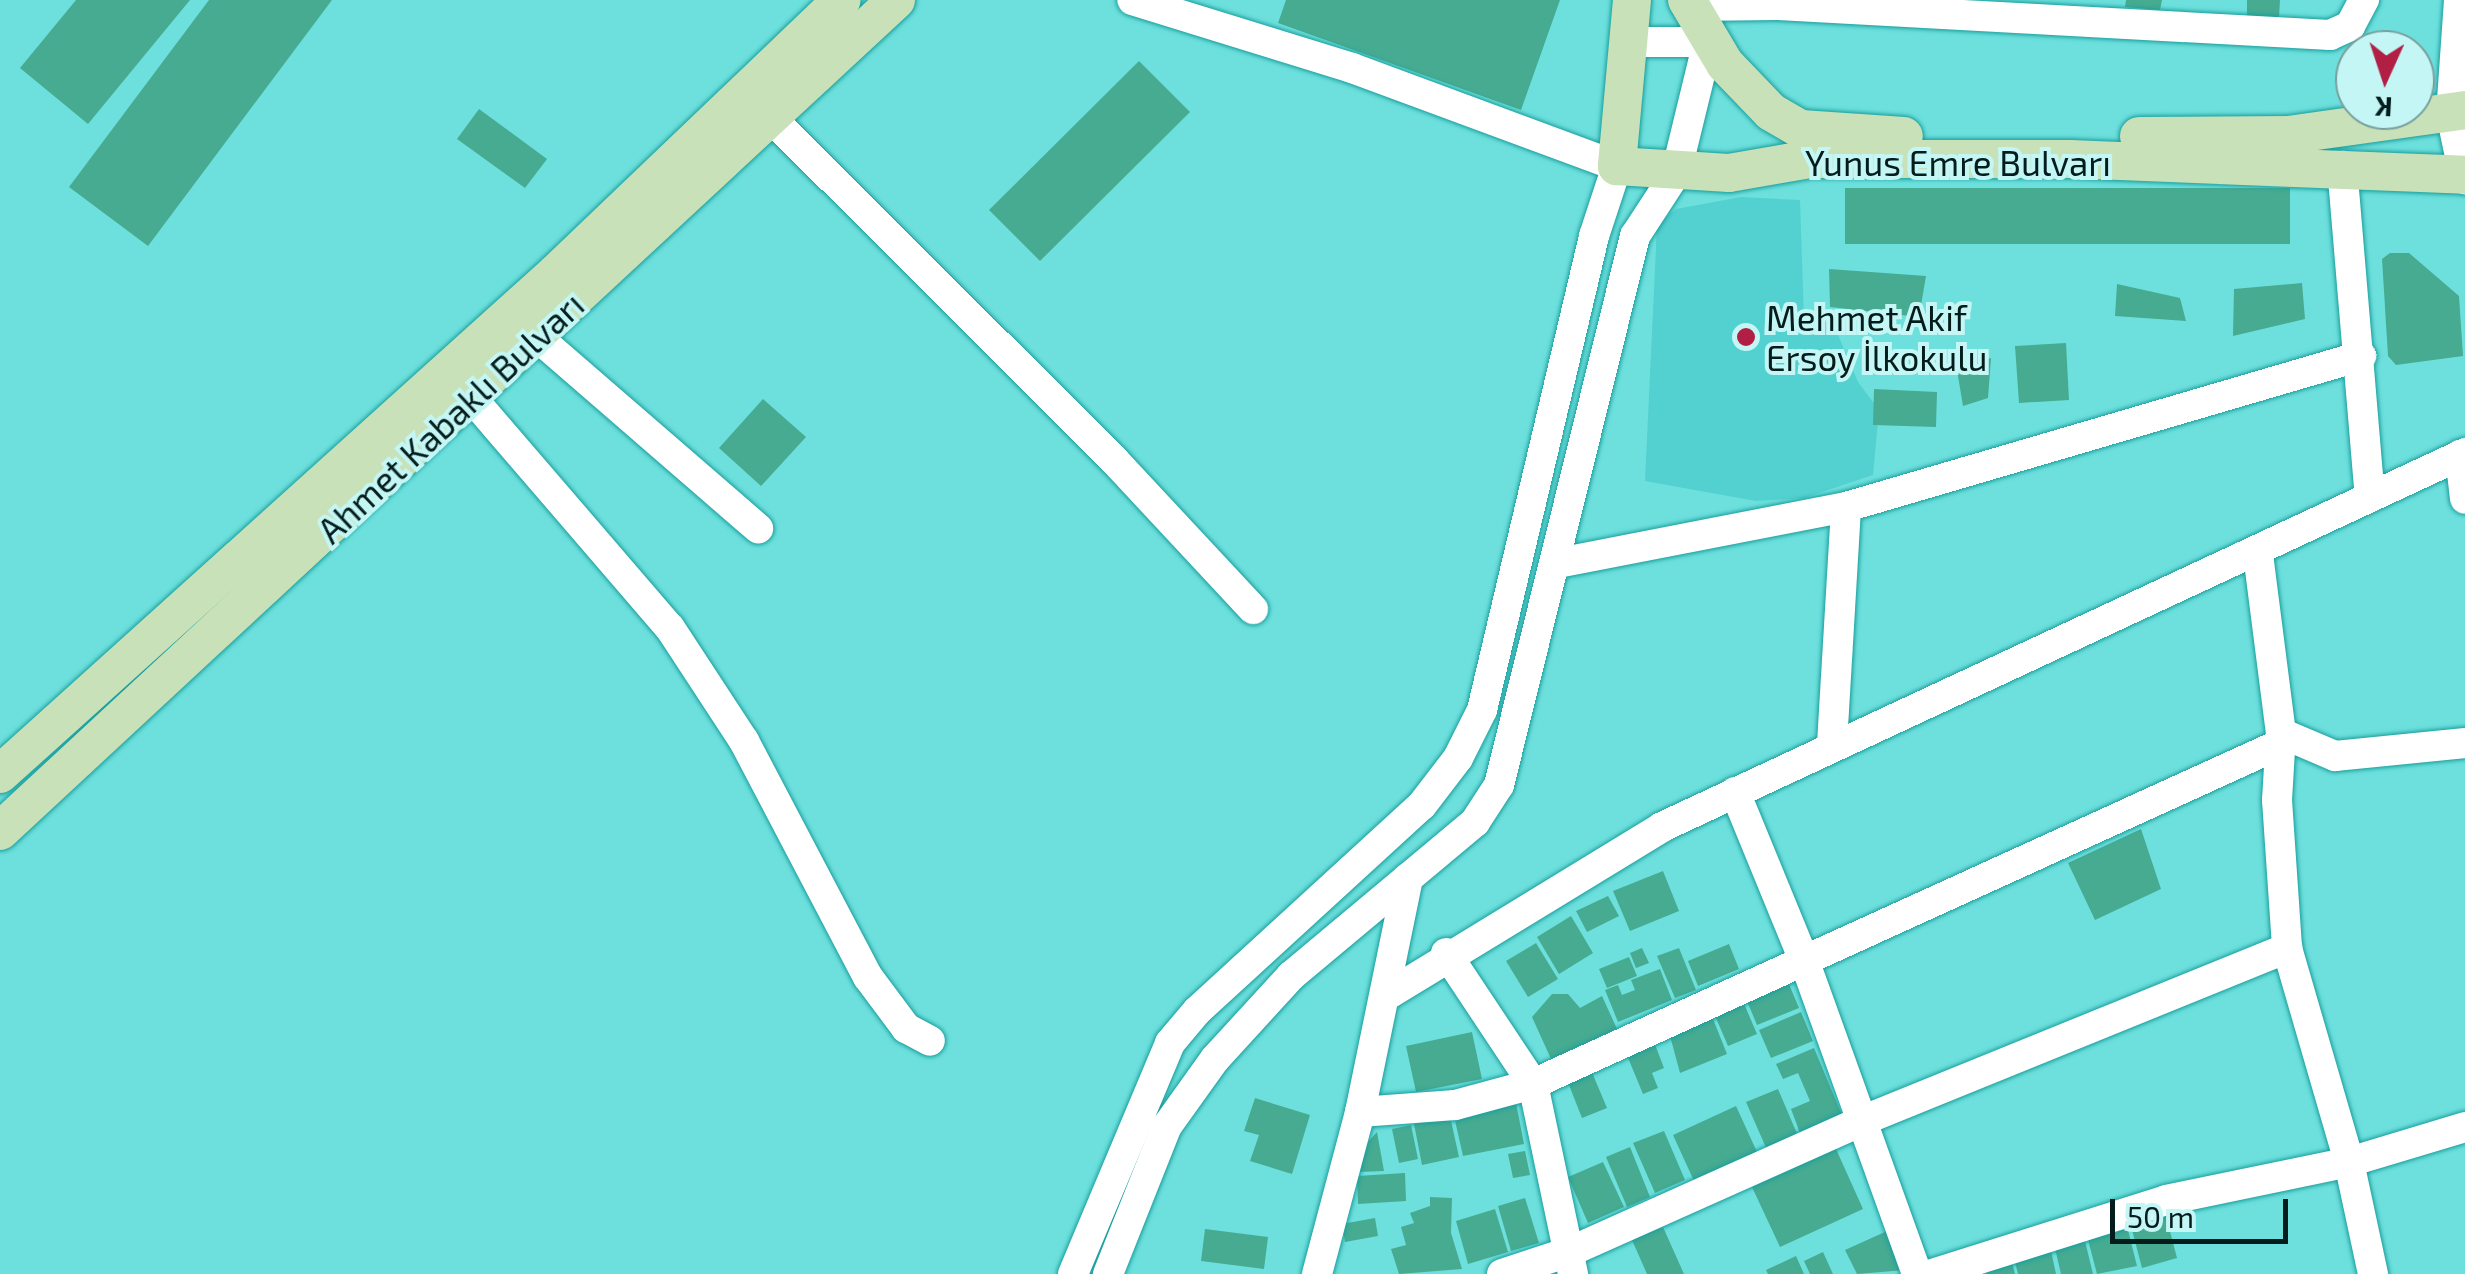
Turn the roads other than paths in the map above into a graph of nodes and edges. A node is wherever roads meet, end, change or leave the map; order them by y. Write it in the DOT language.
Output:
graph roads {
  1 [pos="842,0"];
  2 [pos="896,0"];
  3 [pos="1132,0"];
  4 [pos="1632,0"];
  5 [pos="2364,0"];
  6 [pos="2459,0"];
  7 [pos="1778,2"];
  8 [pos="1688,3"];
  9 [pos="1628,42"];
  10 [pos="1708,42"];
  11 [pos="2458,112"];
  12 [pos="770,117"];
  13 [pos="1617,166"];
  14 [pos="2342,166"];
  15 [pos="1676,174"];
  16 [pos="2464,177"];
  17 [pos="536,336"];
  18 [pos="2361,356"];
  19 [pos="472,397"];
  20 [pos="2463,454"];
  21 [pos="2370,497"];
  22 [pos="2465,500"];
  23 [pos="1846,507"];
  24 [pos="758,528"];
  25 [pos="2258,554"];
  26 [pos="1558,562"];
  27 [pos="1254,609"];
  28 [pos="2280,739"];
  29 [pos="2465,743"];
  30 [pos="1832,744"];
  31 [pos="0,774"];
  32 [pos="1735,792"];
  33 [pos="0,832"];
  34 [pos="1408,878"];
  35 [pos="2287,948"];
  36 [pos="1446,954"];
  37 [pos="1804,960"];
  38 [pos="1384,996"];
  39 [pos="930,1041"];
  40 [pos="1534,1084"];
  41 [pos="1360,1112"];
  42 [pos="1864,1120"];
  43 [pos="2465,1127"];
  44 [pos="2349,1162"];
  45 [pos="1571,1263"];
  46 [pos="1073,1274"];
  47 [pos="1108,1274"];
  48 [pos="1317,1274"];
  49 [pos="1502,1274"];
  50 [pos="1917,1274"];
  51 [pos="1932,1274"];
  52 [pos="2373,1274"];
  1 -- 31 [label="main road, Ahmet Kabaklı Bulvarı"];
  2 -- 12 [label="main road, Ahmet Kabaklı Bulvarı"];
  3 -- 13 [label="street"];
  4 -- 9 [label="main road"];
  5 -- 7 [label="street"];
  6 -- 11 [label="street"];
  7 -- 8 [label="street"];
  8 -- 10 [label="main road, Yunus Emre Bulvarı"];
  9 -- 10 [label="street"];
  9 -- 13 [label="main road"];
  10 -- 11 [label="main road, Yunus Emre Bulvarı"];
  10 -- 15 [label="street"];
  11 -- 16 [label="street"];
  12 -- 17 [label="main road, Ahmet Kabaklı Bulvarı"];
  12 -- 27 [label="street"];
  13 -- 15 [label="main road, Yunus Emre Bulvarı"];
  13 -- 46 [label="street"];
  14 -- 15 [label="main road, Yunus Emre Bulvarı"];
  14 -- 16 [label="main road, Yunus Emre Bulvarı"];
  14 -- 18 [label="street"];
  15 -- 26 [label="street"];
  17 -- 19 [label="main road, Ahmet Kabaklı Bulvarı"];
  17 -- 24 [label="street"];
  18 -- 21 [label="street"];
  18 -- 23 [label="street"];
  19 -- 33 [label="main road, Ahmet Kabaklı Bulvarı"];
  19 -- 39 [label="street"];
  20 -- 21 [label="street"];
  20 -- 22 [label="street"];
  21 -- 25 [label="street"];
  23 -- 26 [label="street"];
  23 -- 30 [label="street"];
  25 -- 28 [label="street"];
  25 -- 30 [label="street"];
  26 -- 34 [label="street"];
  28 -- 29 [label="street"];
  28 -- 35 [label="street"];
  28 -- 37 [label="street"];
  30 -- 32 [label="street"];
  32 -- 36 [label="street"];
  32 -- 37 [label="street"];
  34 -- 38 [label="street"];
  34 -- 47 [label="street"];
  35 -- 42 [label="street"];
  35 -- 44 [label="street"];
  36 -- 38 [label="street"];
  36 -- 40 [label="street"];
  37 -- 40 [label="street"];
  37 -- 42 [label="street"];
  38 -- 41 [label="street"];
  40 -- 41 [label="street"];
  40 -- 45 [label="street"];
  41 -- 48 [label="street"];
  42 -- 45 [label="street"];
  42 -- 50 [label="street"];
  43 -- 44 [label="street"];
  44 -- 51 [label="street"];
  44 -- 52 [label="street"];
  45 -- 49 [label="street"];
}
